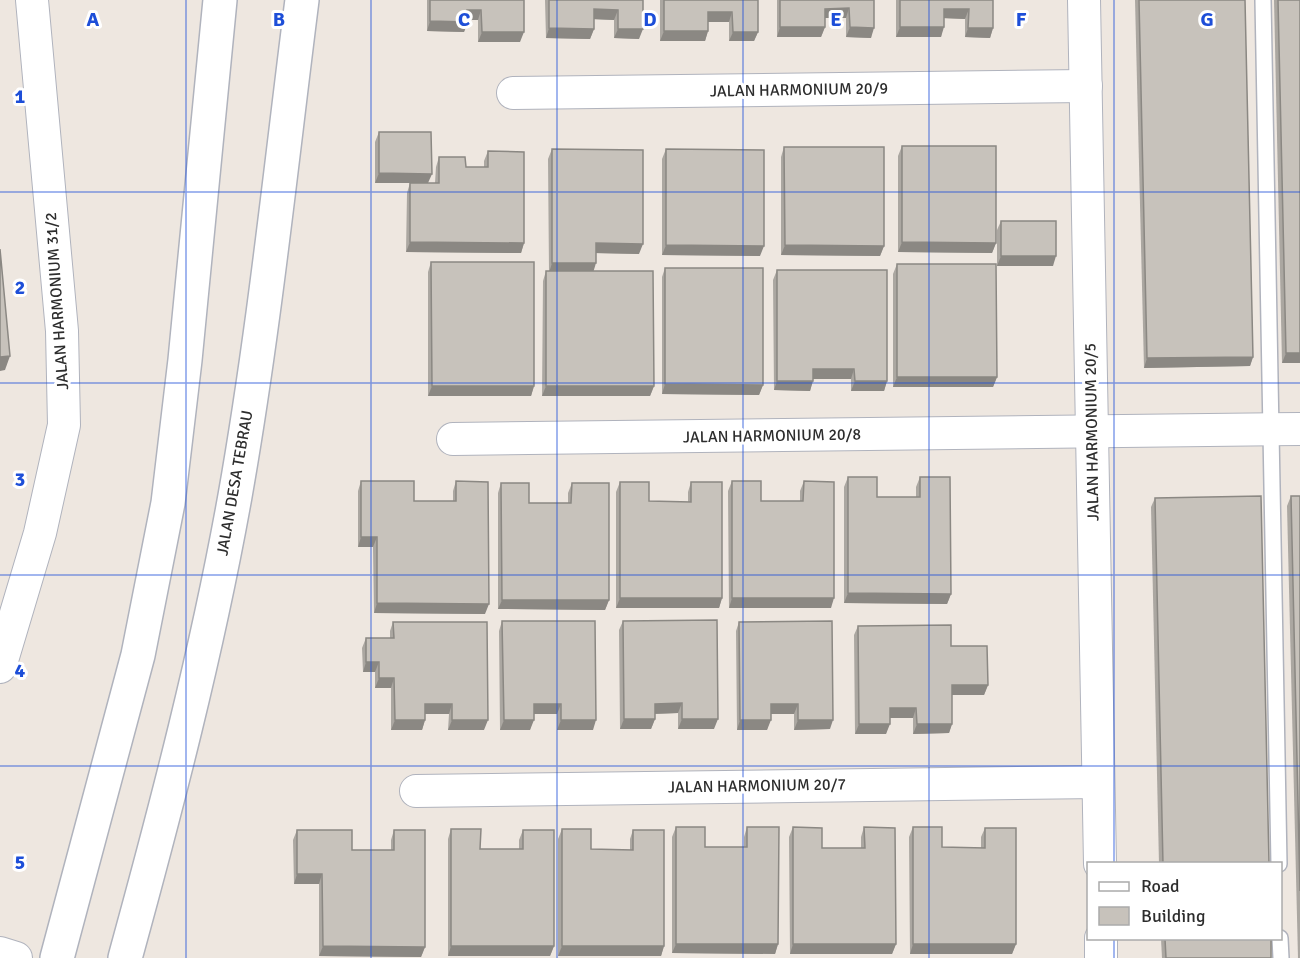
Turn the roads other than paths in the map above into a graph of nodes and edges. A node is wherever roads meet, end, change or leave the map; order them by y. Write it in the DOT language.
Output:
graph roads {
  1 [pos="32,0"];
  2 [pos="220,0"];
  3 [pos="302,0"];
  4 [pos="1084,0"];
  5 [pos="1263,0"];
  6 [pos="1086,86"];
  7 [pos="513,93"];
  8 [pos="1285,429"];
  9 [pos="1092,432"];
  10 [pos="453,440"];
  11 [pos="0,667"];
  12 [pos="1098,782"];
  13 [pos="416,791"];
  14 [pos="1100,862"];
  15 [pos="1279,862"];
  16 [pos="1101,940"];
  17 [pos="1280,940"];
  18 [pos="0,953"];
  19 [pos="16,958"];
  20 [pos="57,958"];
  21 [pos="125,958"];
  22 [pos="1101,958"];
  23 [pos="1281,958"];
  1 -- 11 [label="street, JALAN HARMONIUM 31/2"];
  2 -- 20 [label="main road"];
  3 -- 21 [label="main road, JALAN DESA TEBRAU"];
  4 -- 6 [label="street, JALAN HARMONIUM 20/5"];
  5 -- 8 [label="lane"];
  6 -- 7 [label="street, JALAN HARMONIUM 20/9"];
  6 -- 9 [label="street, JALAN HARMONIUM 20/5"];
  8 -- 9 [label="street, JALAN HARMONIUM 20/8"];
  8 -- 15 [label="lane"];
  9 -- 10 [label="street, JALAN HARMONIUM 20/8"];
  9 -- 12 [label="street, JALAN HARMONIUM 20/5"];
  12 -- 13 [label="street, JALAN HARMONIUM 20/7"];
  12 -- 14 [label="street, JALAN HARMONIUM 20/5"];
  16 -- 22 [label="street"];
  17 -- 23 [label="lane"];
  18 -- 19 [label="street"];
}
